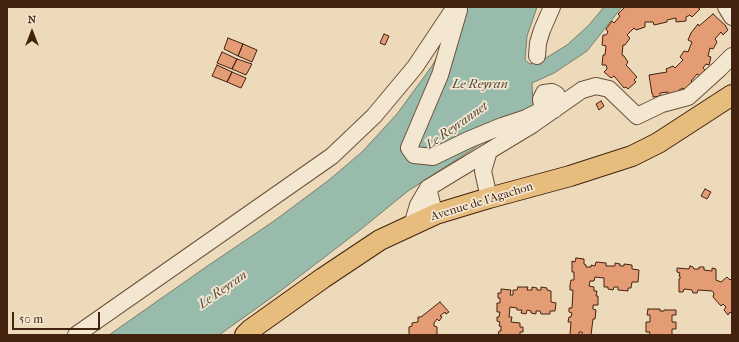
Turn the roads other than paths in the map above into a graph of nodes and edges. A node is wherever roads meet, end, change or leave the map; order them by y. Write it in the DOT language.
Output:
graph roads {
  1 [pos="455,7"];
  2 [pos="460,7"];
  3 [pos="552,7"];
  4 [pos="726,7"];
  5 [pos="732,17"];
  6 [pos="537,56"];
  7 [pos="732,56"];
  8 [pos="732,95"];
  9 [pos="554,110"];
  10 [pos="489,151"];
  11 [pos="428,188"];
  12 [pos="489,198"];
  13 [pos="436,214"];
  14 [pos="412,226"];
  15 [pos="76,335"];
  16 [pos="245,335"];
  1 -- 15 [label="street"];
  2 -- 9 [label="street"];
  3 -- 6 [label="street"];
  4 -- 5 [label="street"];
  7 -- 9 [label="street"];
  8 -- 12 [label="main road, Avenue de l'Agachon"];
  9 -- 10 [label="street"];
  10 -- 11 [label="street"];
  10 -- 12 [label="street"];
  11 -- 13 [label="street"];
  11 -- 14 [label="street"];
  12 -- 13 [label="main road, Avenue de l'Agachon"];
  13 -- 14 [label="main road, Avenue de l'Agachon"];
  14 -- 16 [label="main road, Avenue de l'Agachon"];
}
